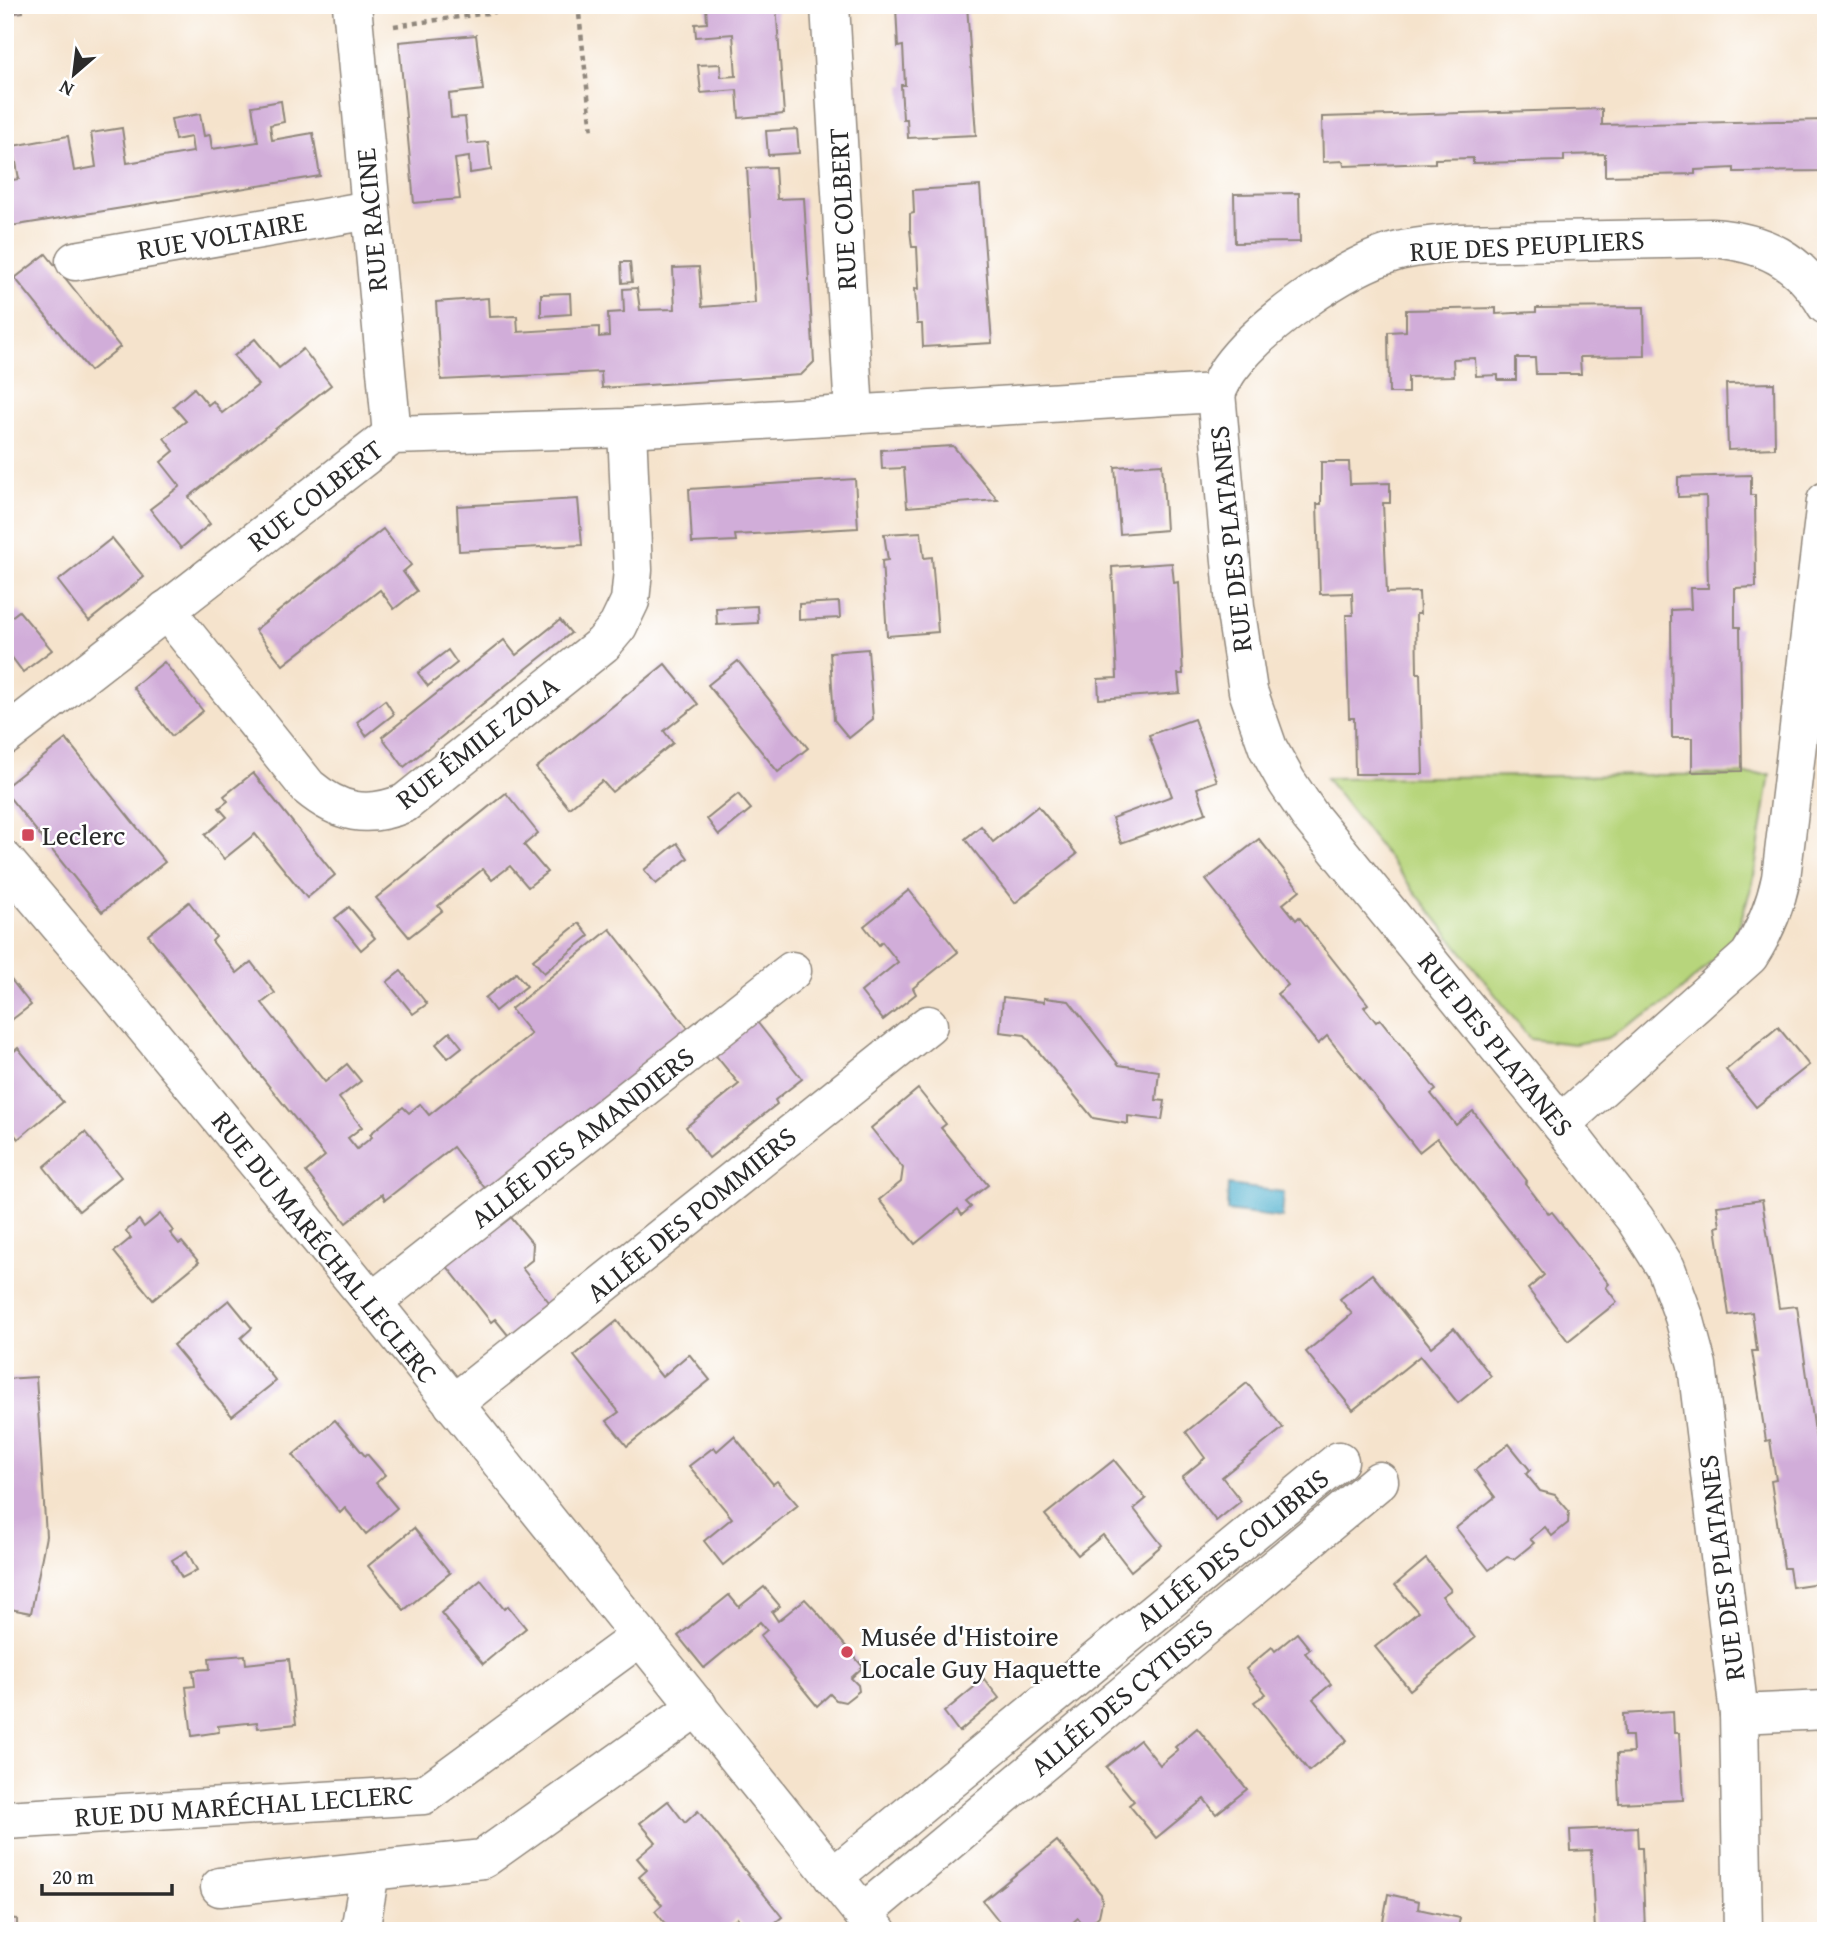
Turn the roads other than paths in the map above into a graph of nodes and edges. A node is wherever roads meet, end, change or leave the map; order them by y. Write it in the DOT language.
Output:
graph roads {
  1 [pos="830,5"];
  2 [pos="354,18"];
  3 [pos="370,210"];
  4 [pos="75,261"];
  5 [pos="1826,304"];
  6 [pos="1216,393"];
  7 [pos="854,414"];
  8 [pos="627,428"];
  9 [pos="392,435"];
  10 [pos="1826,501"];
  11 [pos="166,610"];
  12 [pos="1818,654"];
  13 [pos="5,736"];
  14 [pos="5,861"];
  15 [pos="792,971"];
  16 [pos="928,1025"];
  17 [pos="1561,1124"];
  18 [pos="372,1302"];
  19 [pos="453,1404"];
  20 [pos="1339,1461"];
  21 [pos="1379,1482"];
  22 [pos="641,1636"];
  23 [pos="698,1706"];
  24 [pos="1826,1710"];
  25 [pos="1739,1714"];
  26 [pos="5,1820"];
  27 [pos="370,1872"];
  28 [pos="833,1877"];
  29 [pos="220,1888"];
  30 [pos="870,1922"];
  31 [pos="360,1931"];
  32 [pos="1743,1931"];
  1 -- 7 [label="street, RUE COLBERT"];
  2 -- 3 [label="street, RUE RACINE"];
  3 -- 4 [label="street, RUE VOLTAIRE"];
  3 -- 9 [label="street, RUE RACINE"];
  5 -- 6 [label="street, RUE DES PEUPLIERS"];
  6 -- 7 [label="street, RUE COLBERT"];
  6 -- 17 [label="street, RUE DES PLATANES"];
  7 -- 8 [label="street, RUE COLBERT"];
  8 -- 9 [label="street, RUE COLBERT"];
  8 -- 11 [label="street, RUE ÉMILE ZOLA"];
  9 -- 11 [label="street, RUE COLBERT"];
  10 -- 12 [label="street"];
  11 -- 13 [label="street, RUE COLBERT"];
  12 -- 17 [label="street"];
  14 -- 18 [label="street, RUE DU MARÉCHAL LECLERC"];
  15 -- 18 [label="street, ALLÉE DES AMANDIERS"];
  16 -- 19 [label="street, ALLÉE DES POMMIERS"];
  17 -- 25 [label="street, RUE DES PLATANES"];
  18 -- 19 [label="street, RUE DU MARÉCHAL LECLERC"];
  19 -- 22 [label="street, RUE DU MARÉCHAL LECLERC"];
  20 -- 28 [label="street, ALLÉE DES COLIBRIS"];
  21 -- 30 [label="street, ALLÉE DES CYTISES"];
  22 -- 23 [label="street, RUE DU MARÉCHAL LECLERC"];
  22 -- 26 [label="street, RUE DU MARÉCHAL LECLERC"];
  23 -- 27 [label="street"];
  23 -- 28 [label="street, RUE DU MARÉCHAL LECLERC"];
  24 -- 25 [label="street, RUE DES PLATANES"];
  25 -- 32 [label="street, RUE DES PLATANES"];
  27 -- 29 [label="street"];
  27 -- 31 [label="street"];
  28 -- 30 [label="street, RUE DU MARÉCHAL LECLERC"];
}
